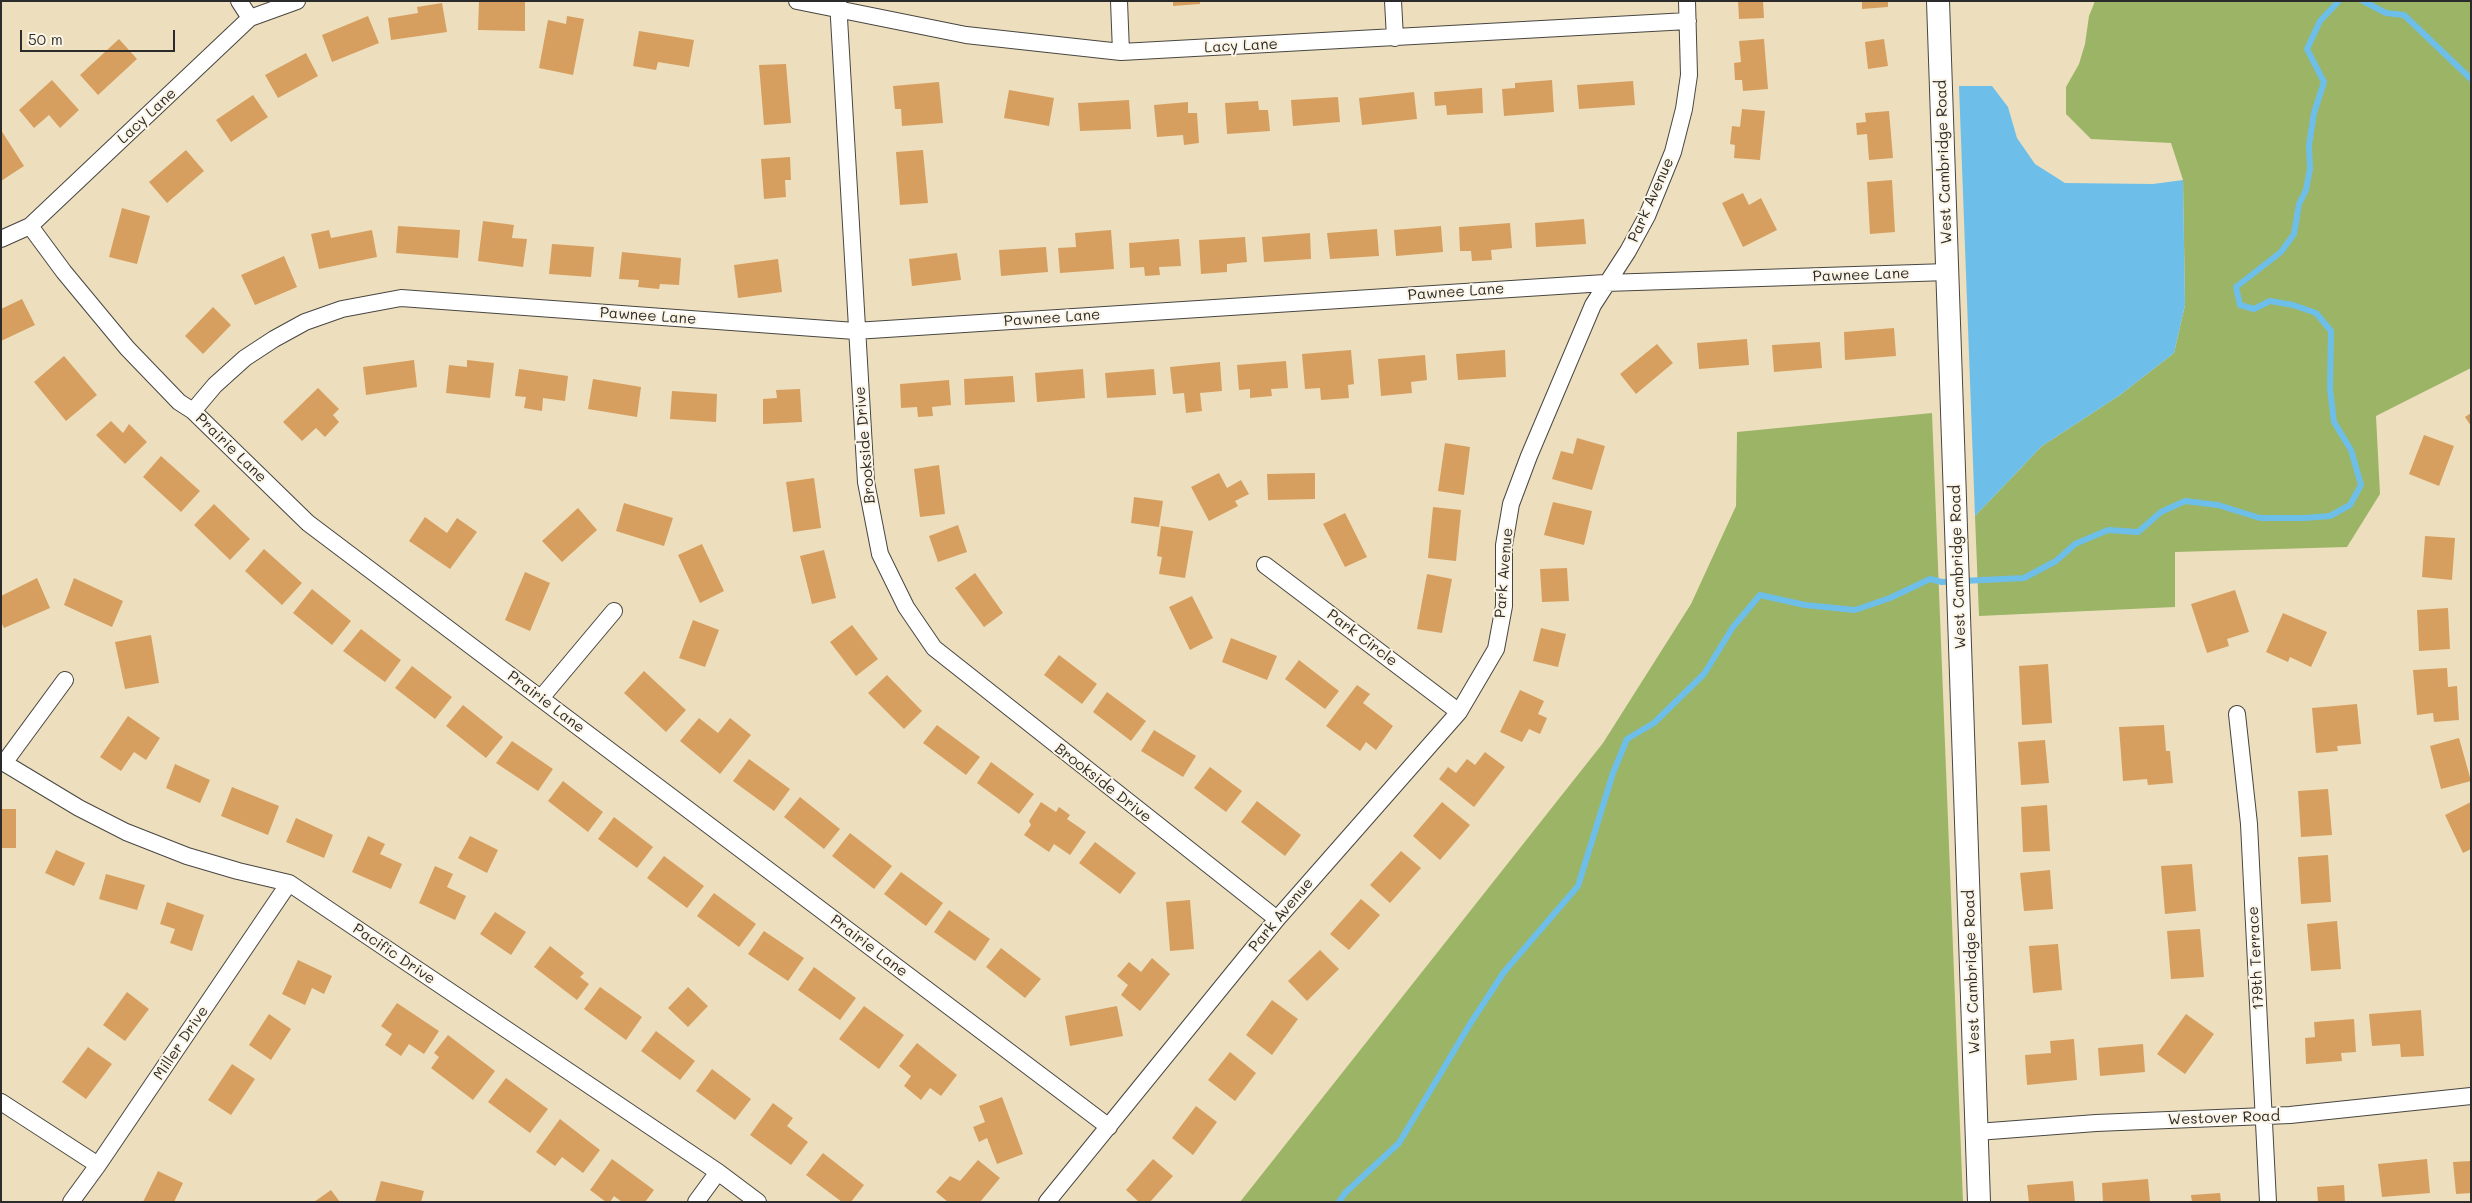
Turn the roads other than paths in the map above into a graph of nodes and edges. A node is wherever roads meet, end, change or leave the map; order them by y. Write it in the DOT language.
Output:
graph roads {
  1 [pos="239,1"];
  2 [pos="296,1"];
  3 [pos="797,1"];
  4 [pos="1119,1"];
  5 [pos="1393,1"];
  6 [pos="1687,1"];
  7 [pos="1938,1"];
  8 [pos="838,6"];
  9 [pos="250,18"];
  10 [pos="1688,22"];
  11 [pos="1395,38"];
  12 [pos="1122,52"];
  13 [pos="30,226"];
  14 [pos="1,239"];
  15 [pos="1948,272"];
  16 [pos="1605,283"];
  17 [pos="855,331"];
  18 [pos="193,411"];
  19 [pos="1265,565"];
  20 [pos="614,611"];
  21 [pos="65,680"];
  22 [pos="541,698"];
  23 [pos="1459,712"];
  24 [pos="2237,714"];
  25 [pos="3,762"];
  26 [pos="289,883"];
  27 [pos="1276,919"];
  28 [pos="2471,1096"];
  29 [pos="1,1102"];
  30 [pos="2265,1116"];
  31 [pos="1109,1127"];
  32 [pos="1977,1132"];
  33 [pos="98,1165"];
  34 [pos="718,1172"];
  35 [pos="71,1202"];
  36 [pos="696,1202"];
  37 [pos="758,1202"];
  38 [pos="1047,1202"];
  39 [pos="1979,1202"];
  40 [pos="2268,1202"];
  1 -- 9 [label="street"];
  2 -- 9 [label="street, Lacy Lane"];
  3 -- 8 [label="street, Lacy Lane"];
  4 -- 12 [label="street"];
  5 -- 11 [label="street"];
  6 -- 10 [label="street, Park Avenue"];
  7 -- 15 [label="street, West Cambridge Road"];
  8 -- 12 [label="street, Lacy Lane"];
  8 -- 17 [label="street, Brookside Drive"];
  9 -- 13 [label="street, Lacy Lane"];
  10 -- 11 [label="street, Lacy Lane"];
  10 -- 16 [label="street, Park Avenue"];
  11 -- 12 [label="street, Lacy Lane"];
  13 -- 14 [label="street, Lacy Lane"];
  13 -- 18 [label="street, Prairie Lane"];
  15 -- 16 [label="street, Pawnee Lane"];
  15 -- 32 [label="street, West Cambridge Road"];
  16 -- 17 [label="street, Pawnee Lane"];
  16 -- 23 [label="street, Park Avenue"];
  17 -- 18 [label="street, Pawnee Lane"];
  17 -- 27 [label="street, Brookside Drive"];
  18 -- 22 [label="street, Prairie Lane"];
  19 -- 23 [label="street, Park Circle"];
  20 -- 22 [label="street"];
  21 -- 25 [label="street"];
  22 -- 31 [label="street, Prairie Lane"];
  23 -- 27 [label="street, Park Avenue"];
  24 -- 30 [label="street, 179th Terrace"];
  25 -- 26 [label="street, Pacific Drive"];
  26 -- 33 [label="street, Miller Drive"];
  26 -- 34 [label="street, Pacific Drive"];
  27 -- 31 [label="street, Park Avenue"];
  28 -- 30 [label="street, Westover Road"];
  29 -- 33 [label="street"];
  30 -- 32 [label="street, Westover Road"];
  30 -- 40 [label="street, 179th Terrace"];
  31 -- 38 [label="street, Park Avenue"];
  32 -- 39 [label="street, West Cambridge Road"];
  33 -- 35 [label="street, Miller Drive"];
  34 -- 36 [label="street"];
  34 -- 37 [label="street, Pacific Drive"];
}
